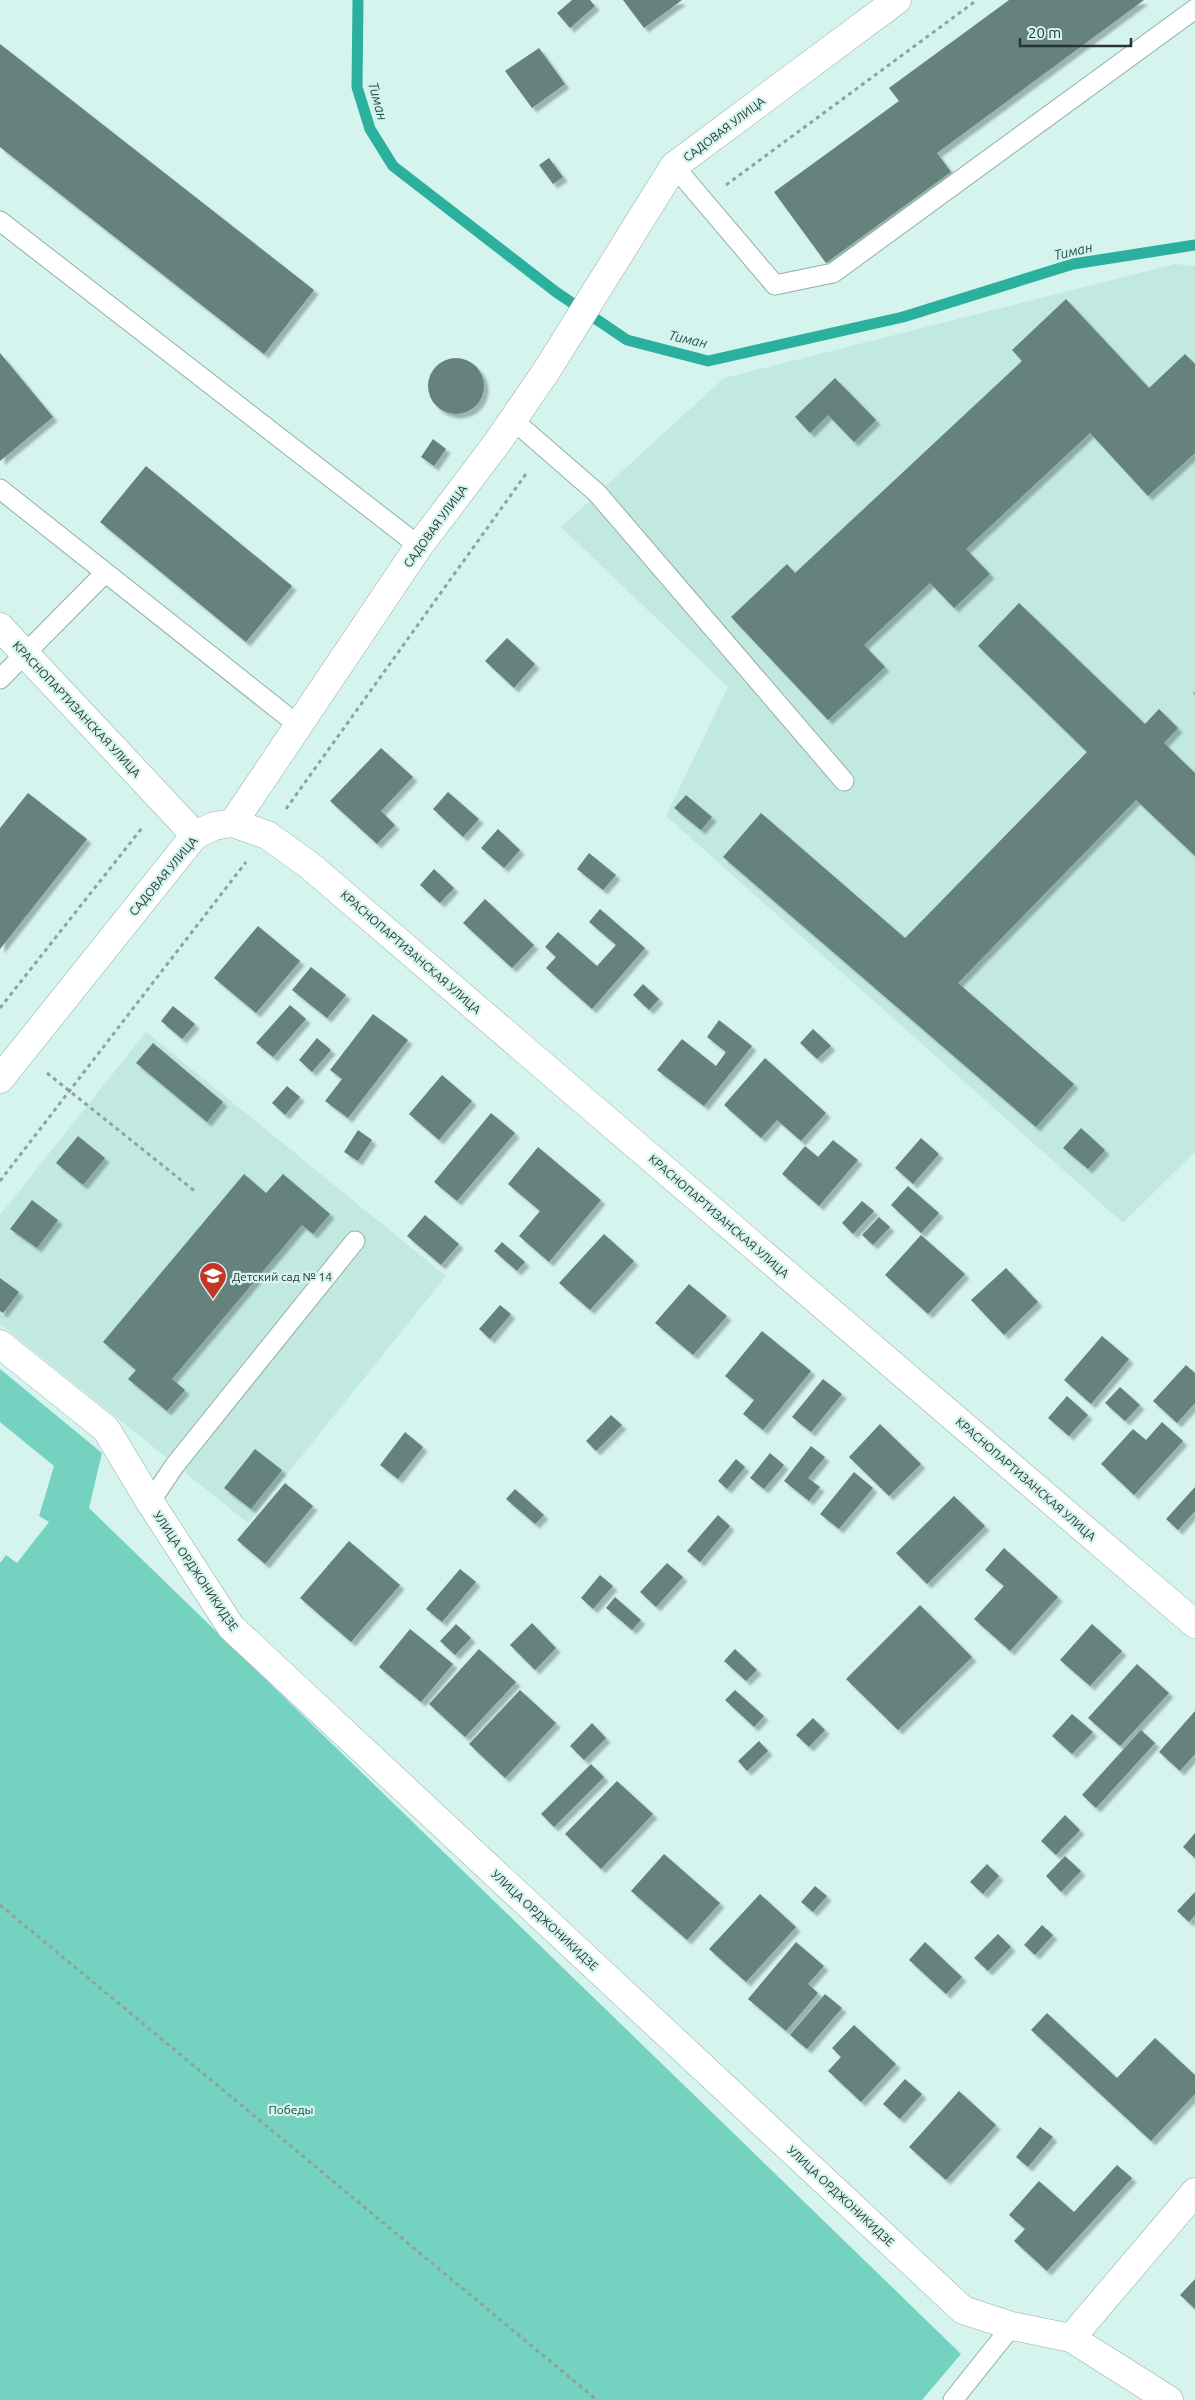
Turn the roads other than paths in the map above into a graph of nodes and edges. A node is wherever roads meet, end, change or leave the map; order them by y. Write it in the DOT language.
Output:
graph roads {
  1 [pos="897,0"];
  2 [pos="1195,9"];
  3 [pos="674,166"];
  4 [pos="0,221"];
  5 [pos="513,420"];
  6 [pos="0,489"];
  7 [pos="418,546"];
  8 [pos="105,572"];
  9 [pos="0,627"];
  10 [pos="25,654"];
  11 [pos="0,679"];
  12 [pos="298,725"];
  13 [pos="844,781"];
  14 [pos="233,823"];
  15 [pos="196,835"];
  16 [pos="0,1079"];
  17 [pos="354,1241"];
  18 [pos="0,1344"];
  19 [pos="150,1502"];
  20 [pos="1195,1624"];
  21 [pos="1195,2192"];
  22 [pos="1012,2326"];
  23 [pos="1071,2338"];
  24 [pos="953,2400"];
  25 [pos="1169,2400"];
  1 -- 3 [label="street, САДОВАЯ УЛИЦА"];
  2 -- 3 [label="lane"];
  3 -- 5 [label="street, САДОВАЯ УЛИЦА"];
  4 -- 7 [label="lane"];
  5 -- 7 [label="street, САДОВАЯ УЛИЦА"];
  5 -- 13 [label="lane"];
  6 -- 8 [label="lane"];
  7 -- 12 [label="street, САДОВАЯ УЛИЦА"];
  8 -- 10 [label="lane"];
  8 -- 12 [label="lane"];
  9 -- 10 [label="street, КРАСНОПАРТИЗАНСКАЯ УЛИЦА"];
  10 -- 11 [label="lane"];
  10 -- 15 [label="street, КРАСНОПАРТИЗАНСКАЯ УЛИЦА"];
  12 -- 14 [label="street, САДОВАЯ УЛИЦА"];
  14 -- 15 [label="street, САДОВАЯ УЛИЦА"];
  14 -- 20 [label="street, КРАСНОПАРТИЗАНСКАЯ УЛИЦА"];
  15 -- 16 [label="street, САДОВАЯ УЛИЦА"];
  17 -- 19 [label="lane"];
  18 -- 19 [label="street, УЛИЦА ОРДЖОНИКИДЗЕ"];
  19 -- 22 [label="street, УЛИЦА ОРДЖОНИКИДЗЕ"];
  21 -- 23 [label="street"];
  22 -- 23 [label="street, УЛИЦА ОРДЖОНИКИДЗЕ"];
  22 -- 24 [label="lane"];
  23 -- 25 [label="street, УЛИЦА ОРДЖОНИКИДЗЕ"];
}
